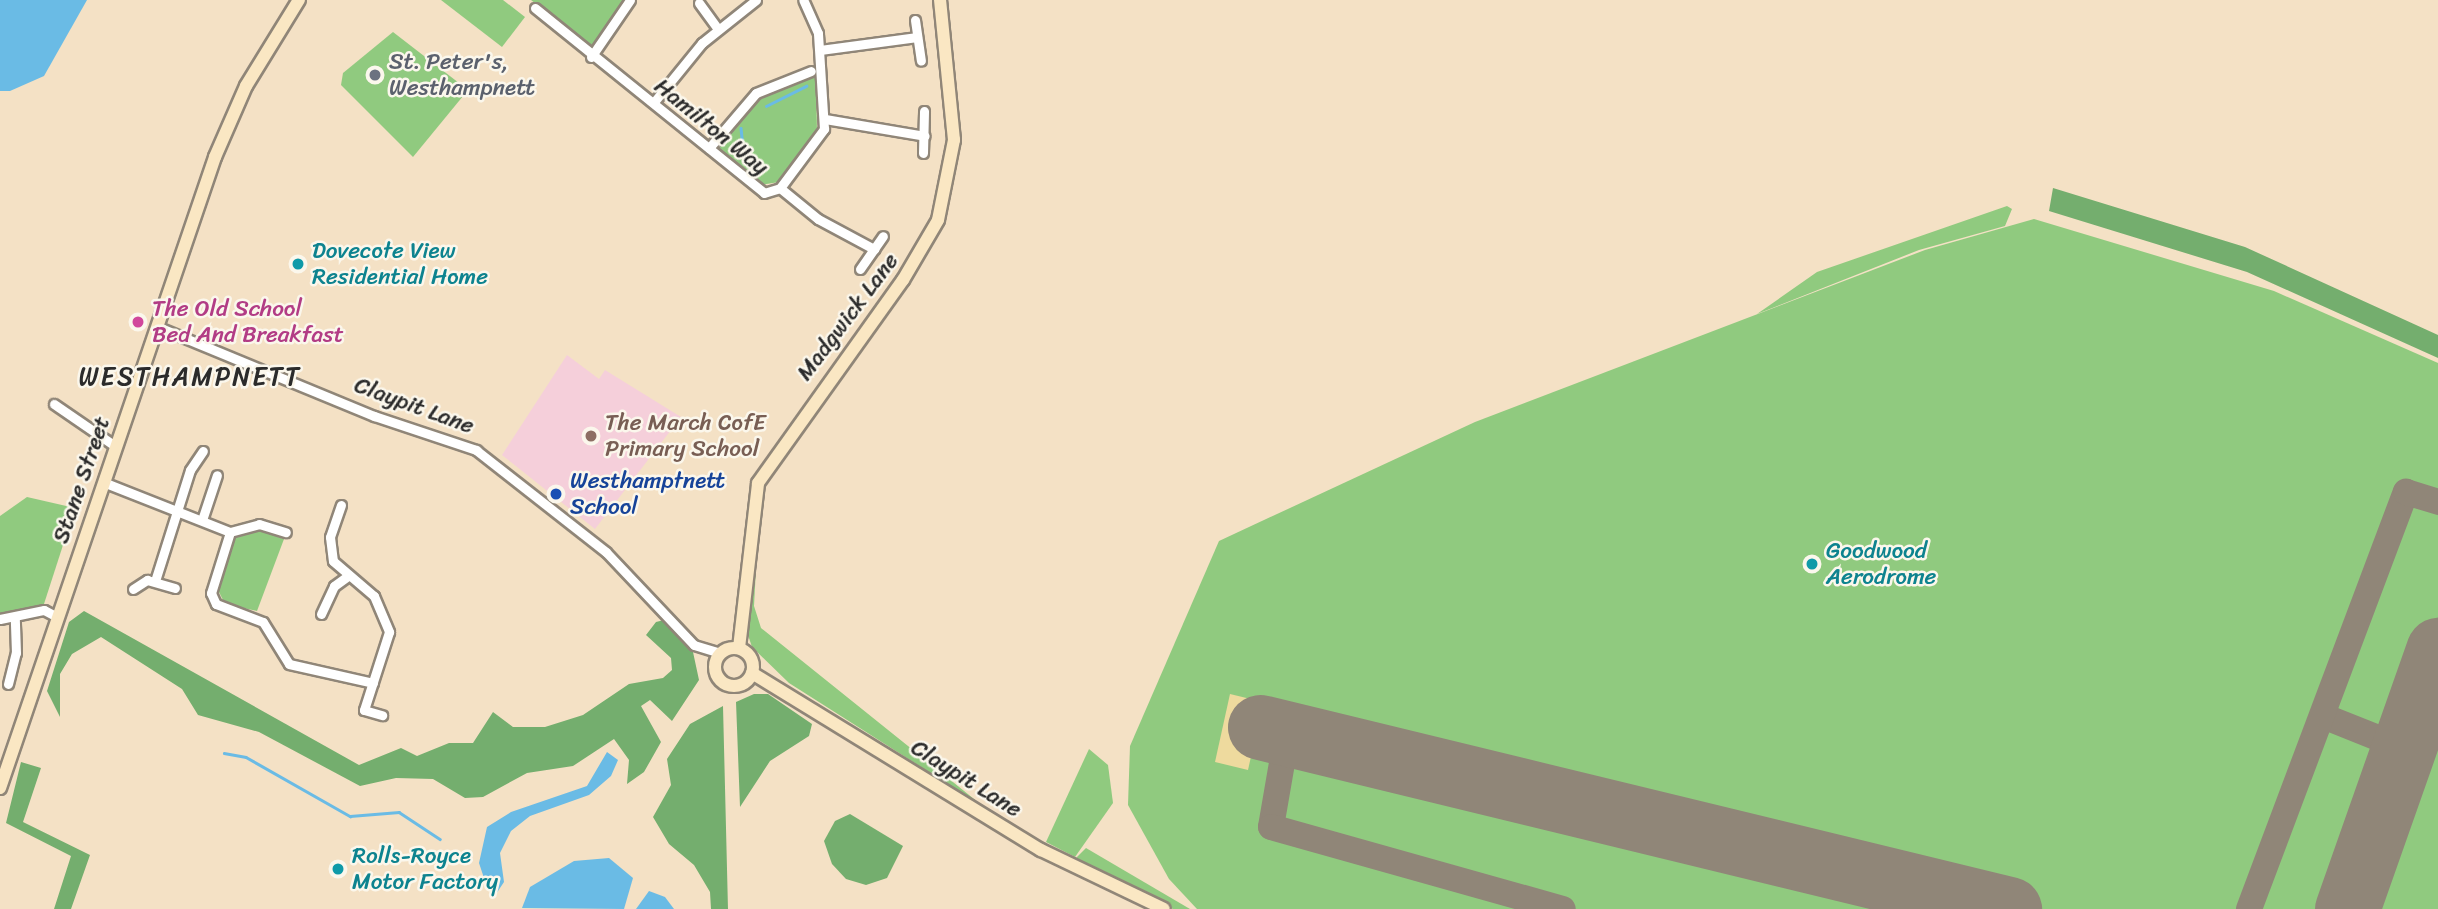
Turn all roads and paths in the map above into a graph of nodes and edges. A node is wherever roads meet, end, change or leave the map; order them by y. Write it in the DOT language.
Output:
graph roads {
  1 [pos="299,0"];
  2 [pos="630,0"];
  3 [pos="755,0"];
  4 [pos="803,0"];
  5 [pos="940,0"];
  6 [pos="699,3"];
  7 [pos="535,8"];
  8 [pos="915,20"];
  9 [pos="718,29"];
  10 [pos="918,37"];
  11 [pos="820,50"];
  12 [pos="591,57"];
  13 [pos="921,61"];
  14 [pos="811,71"];
  15 [pos="654,102"];
  16 [pos="924,111"];
  17 [pos="825,119"];
  18 [pos="925,136"];
  19 [pos="709,148"];
  20 [pos="923,153"];
  21 [pos="780,188"];
  22 [pos="883,236"];
  23 [pos="874,249"];
  24 [pos="860,269"];
  25 [pos="158,327"];
  26 [pos="54,404"];
  27 [pos="115,446"];
  28 [pos="203,451"];
  29 [pos="217,475"];
  30 [pos="103,482"];
  31 [pos="341,505"];
  32 [pos="178,508"];
  33 [pos="203,517"];
  34 [pos="230,532"];
  35 [pos="286,532"];
  36 [pos="348,576"];
  37 [pos="155,581"];
  38 [pos="174,588"];
  39 [pos="133,589"];
  40 [pos="321,614"];
  41 [pos="15,617"];
  42 [pos="57,617"];
  43 [pos="0,619"];
  44 [pos="738,648"];
  45 [pos="720,653"];
  46 [pos="752,673"];
  47 [pos="373,683"];
  48 [pos="8,684"];
  49 [pos="382,715"];
  50 [pos="0,788"];
  51 [pos="1164,909"];
  1 -- 25 [label="street, Stane Street"];
  2 -- 12 [label="street"];
  3 -- 9 [label="street"];
  4 -- 11 [label="street, Hamilton Way"];
  5 -- 44 [label="street, Madgwick Lane"];
  6 -- 9 [label="street"];
  7 -- 12 [label="street, Hamilton Way"];
  8 -- 10 [label="street"];
  9 -- 15 [label="street"];
  10 -- 11 [label="street"];
  10 -- 13 [label="street"];
  11 -- 17 [label="street, Hamilton Way"];
  12 -- 15 [label="street, Hamilton Way"];
  14 -- 19 [label="street"];
  15 -- 19 [label="street, Hamilton Way"];
  16 -- 18 [label="street"];
  17 -- 18 [label="street"];
  17 -- 21 [label="street, Hamilton Way"];
  18 -- 20 [label="street"];
  19 -- 21 [label="street, Hamilton Way"];
  21 -- 23 [label="street"];
  22 -- 23 [label="street"];
  23 -- 24 [label="street"];
  25 -- 27 [label="street, Stane Street"];
  25 -- 45 [label="street, Claypit Lane"];
  26 -- 27 [label="street"];
  27 -- 30 [label="street, Stane Street"];
  28 -- 32 [label="street"];
  29 -- 33 [label="street"];
  30 -- 32 [label="street"];
  30 -- 42 [label="street, Stane Street"];
  31 -- 36 [label="street"];
  32 -- 33 [label="street"];
  32 -- 37 [label="street"];
  33 -- 34 [label="street"];
  34 -- 35 [label="street"];
  34 -- 47 [label="street"];
  36 -- 40 [label="street"];
  36 -- 47 [label="street"];
  37 -- 38 [label="street"];
  37 -- 39 [label="street"];
  41 -- 42 [label="street"];
  41 -- 43 [label="street"];
  41 -- 48 [label="street"];
  42 -- 50 [label="street, Stane Street"];
  44 -- 45 [label="street"];
  44 -- 46 [label="street"];
  45 -- 46 [label="street"];
  46 -- 51 [label="street, Claypit Lane"];
  47 -- 49 [label="street"];
}
